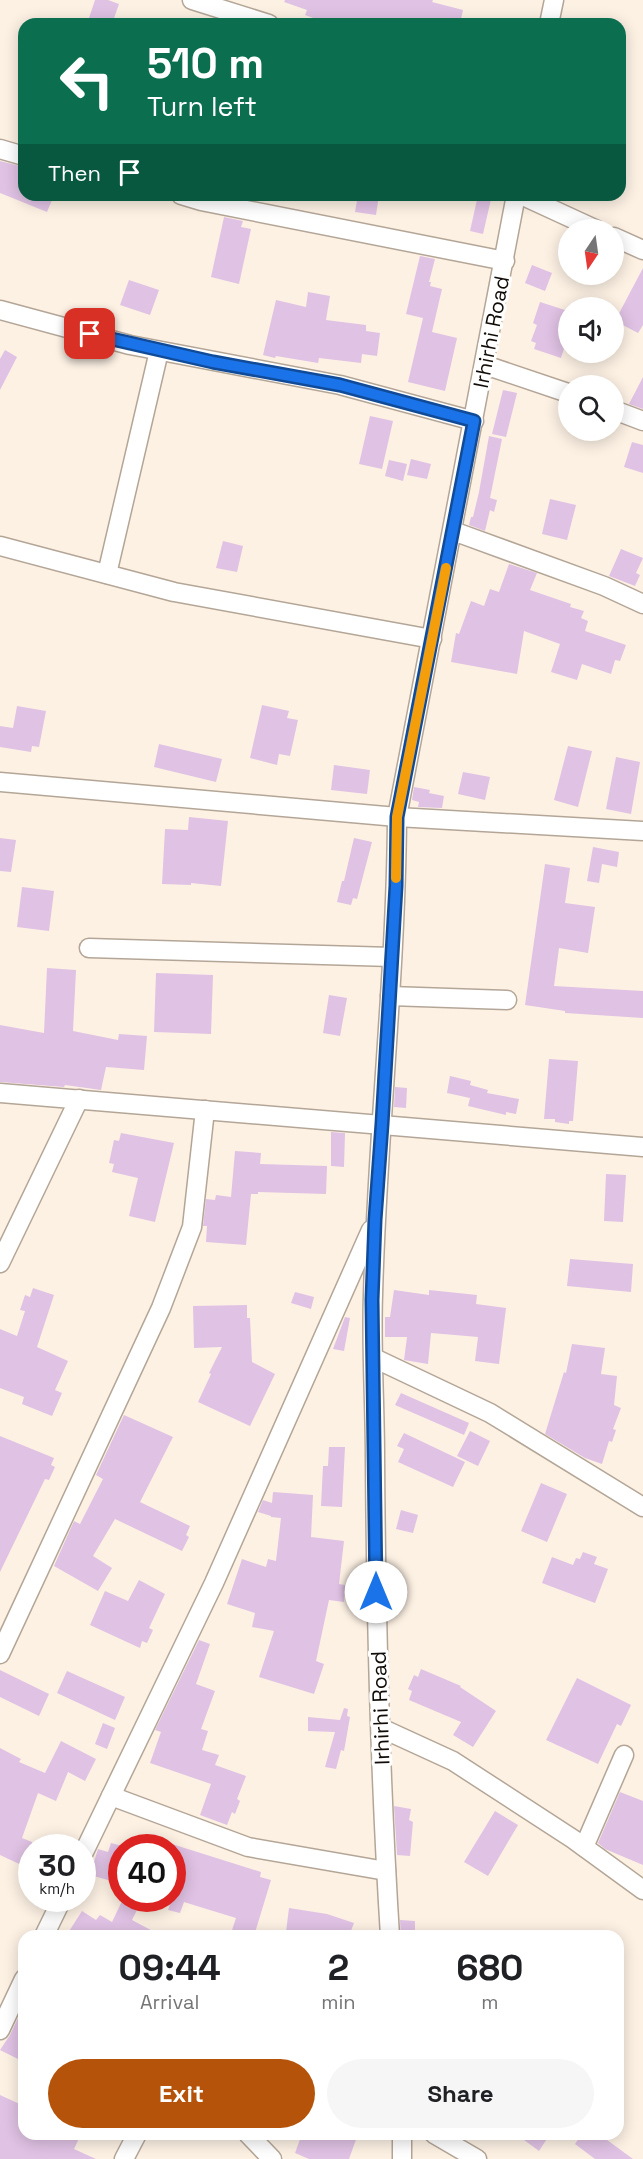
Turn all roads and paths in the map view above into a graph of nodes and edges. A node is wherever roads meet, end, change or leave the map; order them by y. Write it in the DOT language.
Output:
graph roads {
  1 [pos="192,0"];
  2 [pos="554,0"];
  3 [pos="250,18"];
  4 [pos="550,18"];
  5 [pos="0,149"];
  6 [pos="18,154"];
  7 [pos="201,201"];
  8 [pos="515,201"];
  9 [pos="534,201"];
  10 [pos="573,219"];
  11 [pos="624,241"];
  12 [pos="643,250"];
  13 [pos="505,261"];
  14 [pos="0,310"];
  15 [pos="159,351"];
  16 [pos="485,365"];
  17 [pos="558,390"];
  18 [pos="624,414"];
  19 [pos="474,421"];
  20 [pos="643,421"];
  21 [pos="453,531"];
  22 [pos="0,546"];
  23 [pos="107,574"];
  24 [pos="643,604"];
  25 [pos="432,639"];
  26 [pos="0,782"];
  27 [pos="397,817"];
  28 [pos="643,831"];
  29 [pos="89,948"];
  30 [pos="392,957"];
  31 [pos="390,996"];
  32 [pos="507,1000"];
  33 [pos="0,1093"];
  34 [pos="79,1099"];
  35 [pos="205,1110"];
  36 [pos="382,1124"];
  37 [pos="643,1147"];
  38 [pos="375,1220"];
  39 [pos="0,1263"];
  40 [pos="374,1358"];
  41 [pos="643,1507"];
  42 [pos="0,1654"];
  43 [pos="381,1728"];
  44 [pos="624,1755"];
  45 [pos="111,1796"];
  46 [pos="93,1834"];
  47 [pos="584,1847"];
  48 [pos="386,1871"];
  49 [pos="643,1890"];
  50 [pos="56,1912"];
  51 [pos="47,1930"];
  52 [pos="390,1930"];
  53 [pos="18,1987"];
  54 [pos="6,2003"];
  55 [pos="0,2030"];
  56 [pos="134,2140"];
  57 [pos="254,2140"];
  58 [pos="402,2140"];
  59 [pos="444,2140"];
  60 [pos="124,2159"];
  61 [pos="272,2159"];
  62 [pos="402,2159"];
  63 [pos="477,2159"];
  1 -- 3 [label="street"];
  2 -- 4 [label="street"];
  5 -- 6 [label="street"];
  7 -- 13 [label="street"];
  8 -- 13 [label="street, Irhirhi Road"];
  9 -- 10 [label="street"];
  11 -- 12 [label="street"];
  13 -- 16 [label="street, Irhirhi Road"];
  14 -- 15 [label="street"];
  15 -- 19 [label="street"];
  15 -- 23 [label="street"];
  16 -- 17 [label="street"];
  16 -- 19 [label="street, Irhirhi Road"];
  18 -- 20 [label="street"];
  19 -- 21 [label="street, Irhirhi Road"];
  21 -- 24 [label="street"];
  21 -- 25 [label="street, Irhirhi Road"];
  22 -- 23 [label="street"];
  23 -- 25 [label="street"];
  25 -- 27 [label="street, Irhirhi Road"];
  26 -- 27 [label="street"];
  27 -- 28 [label="street"];
  27 -- 30 [label="street, Irhirhi Road"];
  29 -- 30 [label="street"];
  30 -- 31 [label="street, Irhirhi Road"];
  31 -- 32 [label="street"];
  31 -- 36 [label="street, Irhirhi Road"];
  33 -- 34 [label="street"];
  34 -- 35 [label="street"];
  34 -- 39 [label="street"];
  35 -- 36 [label="street"];
  35 -- 42 [label="street"];
  36 -- 37 [label="street"];
  36 -- 38 [label="street, Irhirhi Road"];
  38 -- 40 [label="street, Irhirhi Road"];
  38 -- 45 [label="street"];
  40 -- 41 [label="street"];
  40 -- 43 [label="street, Irhirhi Road"];
  43 -- 47 [label="street"];
  43 -- 48 [label="street, Irhirhi Road"];
  44 -- 47 [label="street"];
  45 -- 46 [label="street"];
  45 -- 48 [label="street"];
  47 -- 49 [label="street"];
  48 -- 52 [label="street, Irhirhi Road"];
  50 -- 51 [label="street"];
  53 -- 54 [label="street"];
  54 -- 55 [label="street"];
  56 -- 60 [label="street"];
  57 -- 61 [label="street"];
  58 -- 62 [label="street"];
  59 -- 63 [label="street"];
}
